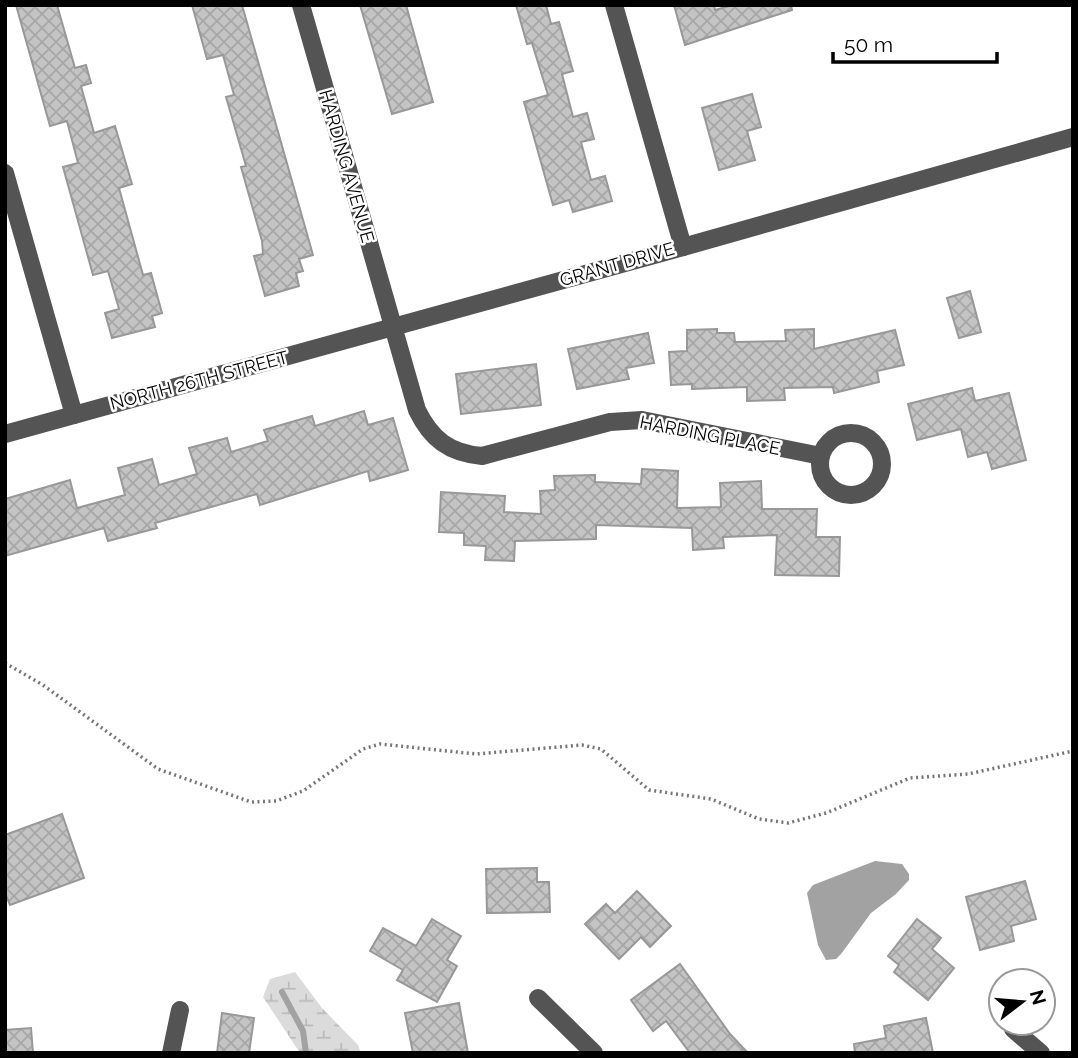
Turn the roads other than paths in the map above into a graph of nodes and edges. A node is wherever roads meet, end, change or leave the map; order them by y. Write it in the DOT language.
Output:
graph roads {
  1 [pos="300,5"];
  2 [pos="614,5"];
  3 [pos="1073,137"];
  4 [pos="5,173"];
  5 [pos="683,247"];
  6 [pos="393,326"];
  7 [pos="74,415"];
  8 [pos="5,434"];
  9 [pos="821,456"];
  10 [pos="538,998"];
  11 [pos="180,1010"];
  12 [pos="1022,1037"];
  13 [pos="171,1053"];
  14 [pos="594,1053"];
  15 [pos="1041,1053"];
  1 -- 6 [label="street, HARDING AVENUE"];
  2 -- 5 [label="street, GRANT DRIVE"];
  3 -- 5 [label="street"];
  4 -- 7 [label="street"];
  5 -- 6 [label="street, GRANT DRIVE"];
  6 -- 7 [label="street, NORTH 26TH STREET"];
  6 -- 9 [label="street, HARDING PLACE"];
  7 -- 8 [label="street, NORTH 26TH STREET"];
  10 -- 14 [label="street"];
  11 -- 13 [label="street"];
  12 -- 15 [label="street"];
}
